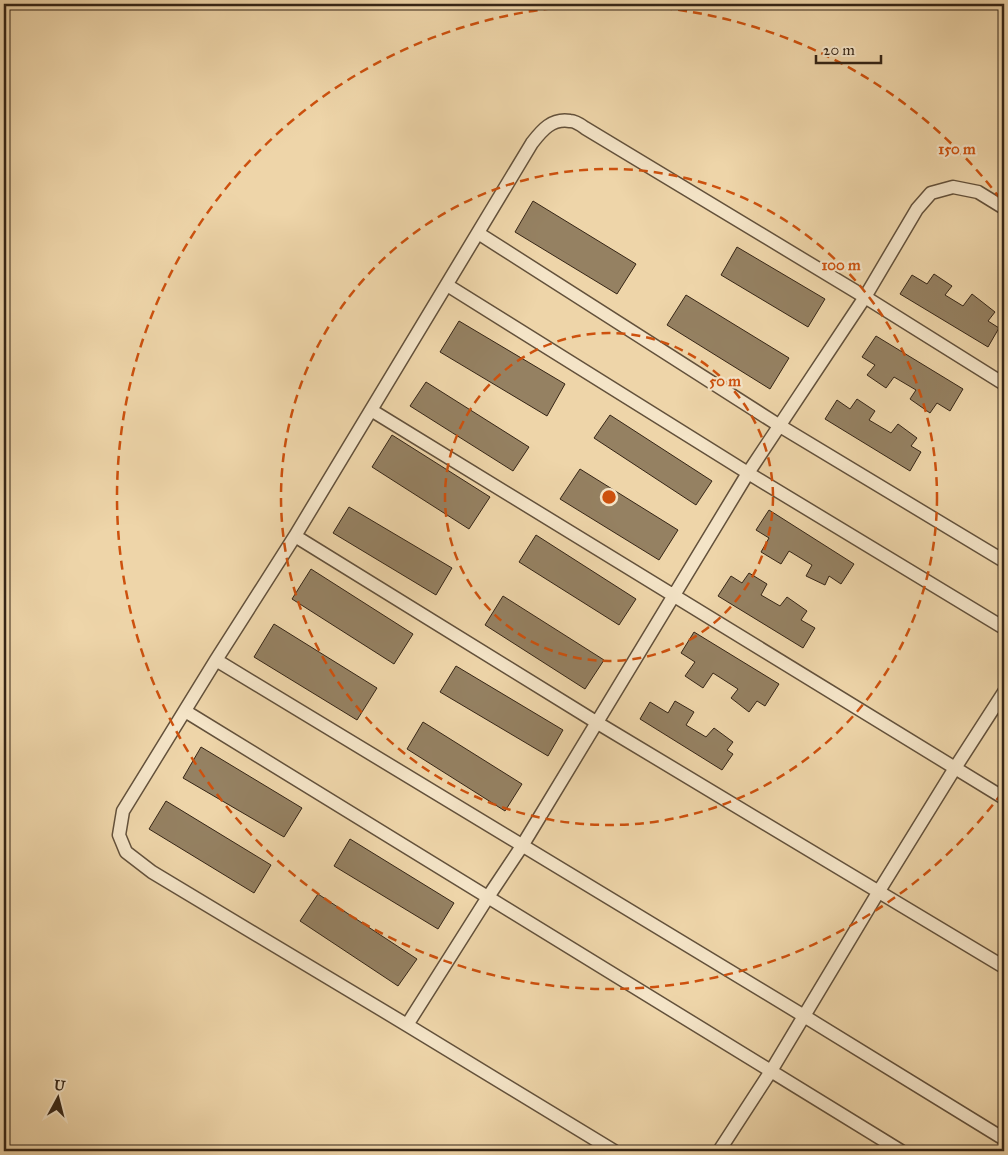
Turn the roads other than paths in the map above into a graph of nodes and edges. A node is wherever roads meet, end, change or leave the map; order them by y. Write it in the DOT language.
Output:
graph roads {
  1 [pos="1004,208"];
  2 [pos="478,233"];
  3 [pos="447,285"];
  4 [pos="865,297"];
  5 [pos="1004,384"];
  6 [pos="371,410"];
  7 [pos="780,426"];
  8 [pos="748,473"];
  9 [pos="295,536"];
  10 [pos="1004,561"];
  11 [pos="674,597"];
  12 [pos="1004,628"];
  13 [pos="216,660"];
  14 [pos="1004,692"];
  15 [pos="186,711"];
  16 [pos="596,722"];
  17 [pos="955,768"];
  18 [pos="1004,798"];
  19 [pos="522,846"];
  20 [pos="879,891"];
  21 [pos="488,897"];
  22 [pos="1004,967"];
  23 [pos="804,1016"];
  24 [pos="407,1025"];
  25 [pos="771,1071"];
  26 [pos="1004,1139"];
  27 [pos="614,1151"];
  28 [pos="719,1151"];
  29 [pos="901,1151"];
  1 -- 4 [label="lane"];
  2 -- 3 [label="lane"];
  2 -- 4 [label="lane"];
  2 -- 7 [label="lane"];
  3 -- 6 [label="lane"];
  3 -- 8 [label="lane"];
  4 -- 5 [label="lane"];
  4 -- 7 [label="lane"];
  6 -- 9 [label="lane"];
  6 -- 11 [label="lane"];
  7 -- 8 [label="lane"];
  7 -- 10 [label="lane"];
  8 -- 11 [label="lane"];
  8 -- 12 [label="lane"];
  9 -- 13 [label="lane"];
  9 -- 16 [label="lane"];
  11 -- 16 [label="lane"];
  11 -- 17 [label="lane"];
  13 -- 15 [label="lane"];
  13 -- 19 [label="lane"];
  14 -- 17 [label="lane"];
  15 -- 21 [label="lane"];
  15 -- 24 [label="lane"];
  16 -- 19 [label="lane"];
  16 -- 20 [label="lane"];
  17 -- 18 [label="lane"];
  17 -- 20 [label="lane"];
  19 -- 21 [label="lane"];
  19 -- 23 [label="lane"];
  20 -- 22 [label="lane"];
  20 -- 23 [label="lane"];
  21 -- 24 [label="lane"];
  21 -- 25 [label="lane"];
  23 -- 25 [label="lane"];
  23 -- 26 [label="lane"];
  24 -- 27 [label="lane"];
  25 -- 28 [label="lane"];
  25 -- 29 [label="lane"];
}
